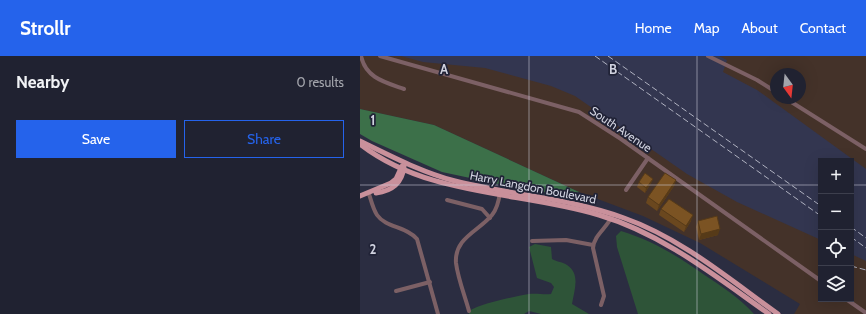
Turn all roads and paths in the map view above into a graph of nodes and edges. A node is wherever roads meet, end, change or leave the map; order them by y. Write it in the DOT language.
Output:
graph roads {
  1 [pos="361,56"];
  2 [pos="380,56"];
  3 [pos="708,56"];
  4 [pos="385,57"];
  5 [pos="770,88"];
  6 [pos="404,89"];
  7 [pos="795,104"];
  8 [pos="360,143"];
  9 [pos="866,149"];
  10 [pos="648,158"];
  11 [pos="391,164"];
  12 [pos="403,167"];
  13 [pos="414,174"];
  14 [pos="399,178"];
  15 [pos="626,190"];
  16 [pos="500,192"];
  17 [pos="369,194"];
  18 [pos="360,196"];
  19 [pos="447,200"];
  20 [pos="612,216"];
  21 [pos="490,218"];
  22 [pos="532,241"];
  23 [pos="593,245"];
  24 [pos="818,279"];
  25 [pos="430,282"];
  26 [pos="396,291"];
  27 [pos="850,302"];
  28 [pos="601,305"];
  29 [pos="469,311"];
  30 [pos="866,313"];
  31 [pos="438,314"];
  32 [pos="769,314"];
  33 [pos="778,314"];
  1 -- 6 [label="street"];
  2 -- 4 [label="street, South Avenue"];
  3 -- 5 [label="street"];
  4 -- 10 [label="street, South Avenue"];
  7 -- 9 [label="street"];
  8 -- 11 [label="main road, Harry Langdon Boulevard"];
  8 -- 12 [label="main road, Harry Langdon Boulevard"];
  10 -- 15 [label="street"];
  10 -- 24 [label="street, South Avenue"];
  11 -- 12 [label="main road, Harry Langdon Boulevard"];
  11 -- 14 [label="main road"];
  12 -- 13 [label="main road, Harry Langdon Boulevard"];
  12 -- 14 [label="main road"];
  12 -- 16 [label="main road, Harry Langdon Boulevard"];
  13 -- 14 [label="main road"];
  13 -- 16 [label="main road, Harry Langdon Boulevard"];
  14 -- 17 [label="main road"];
  16 -- 20 [label="main road, Harry Langdon Boulevard"];
  16 -- 21 [label="street"];
  17 -- 18 [label="main road"];
  17 -- 25 [label="street"];
  19 -- 21 [label="street"];
  20 -- 23 [label="street"];
  20 -- 32 [label="main road, Harry Langdon Boulevard"];
  20 -- 33 [label="main road, Harry Langdon Boulevard"];
  21 -- 29 [label="street"];
  22 -- 23 [label="street"];
  23 -- 28 [label="street"];
  25 -- 26 [label="street"];
  25 -- 31 [label="street"];
  27 -- 30 [label="street"];
}
